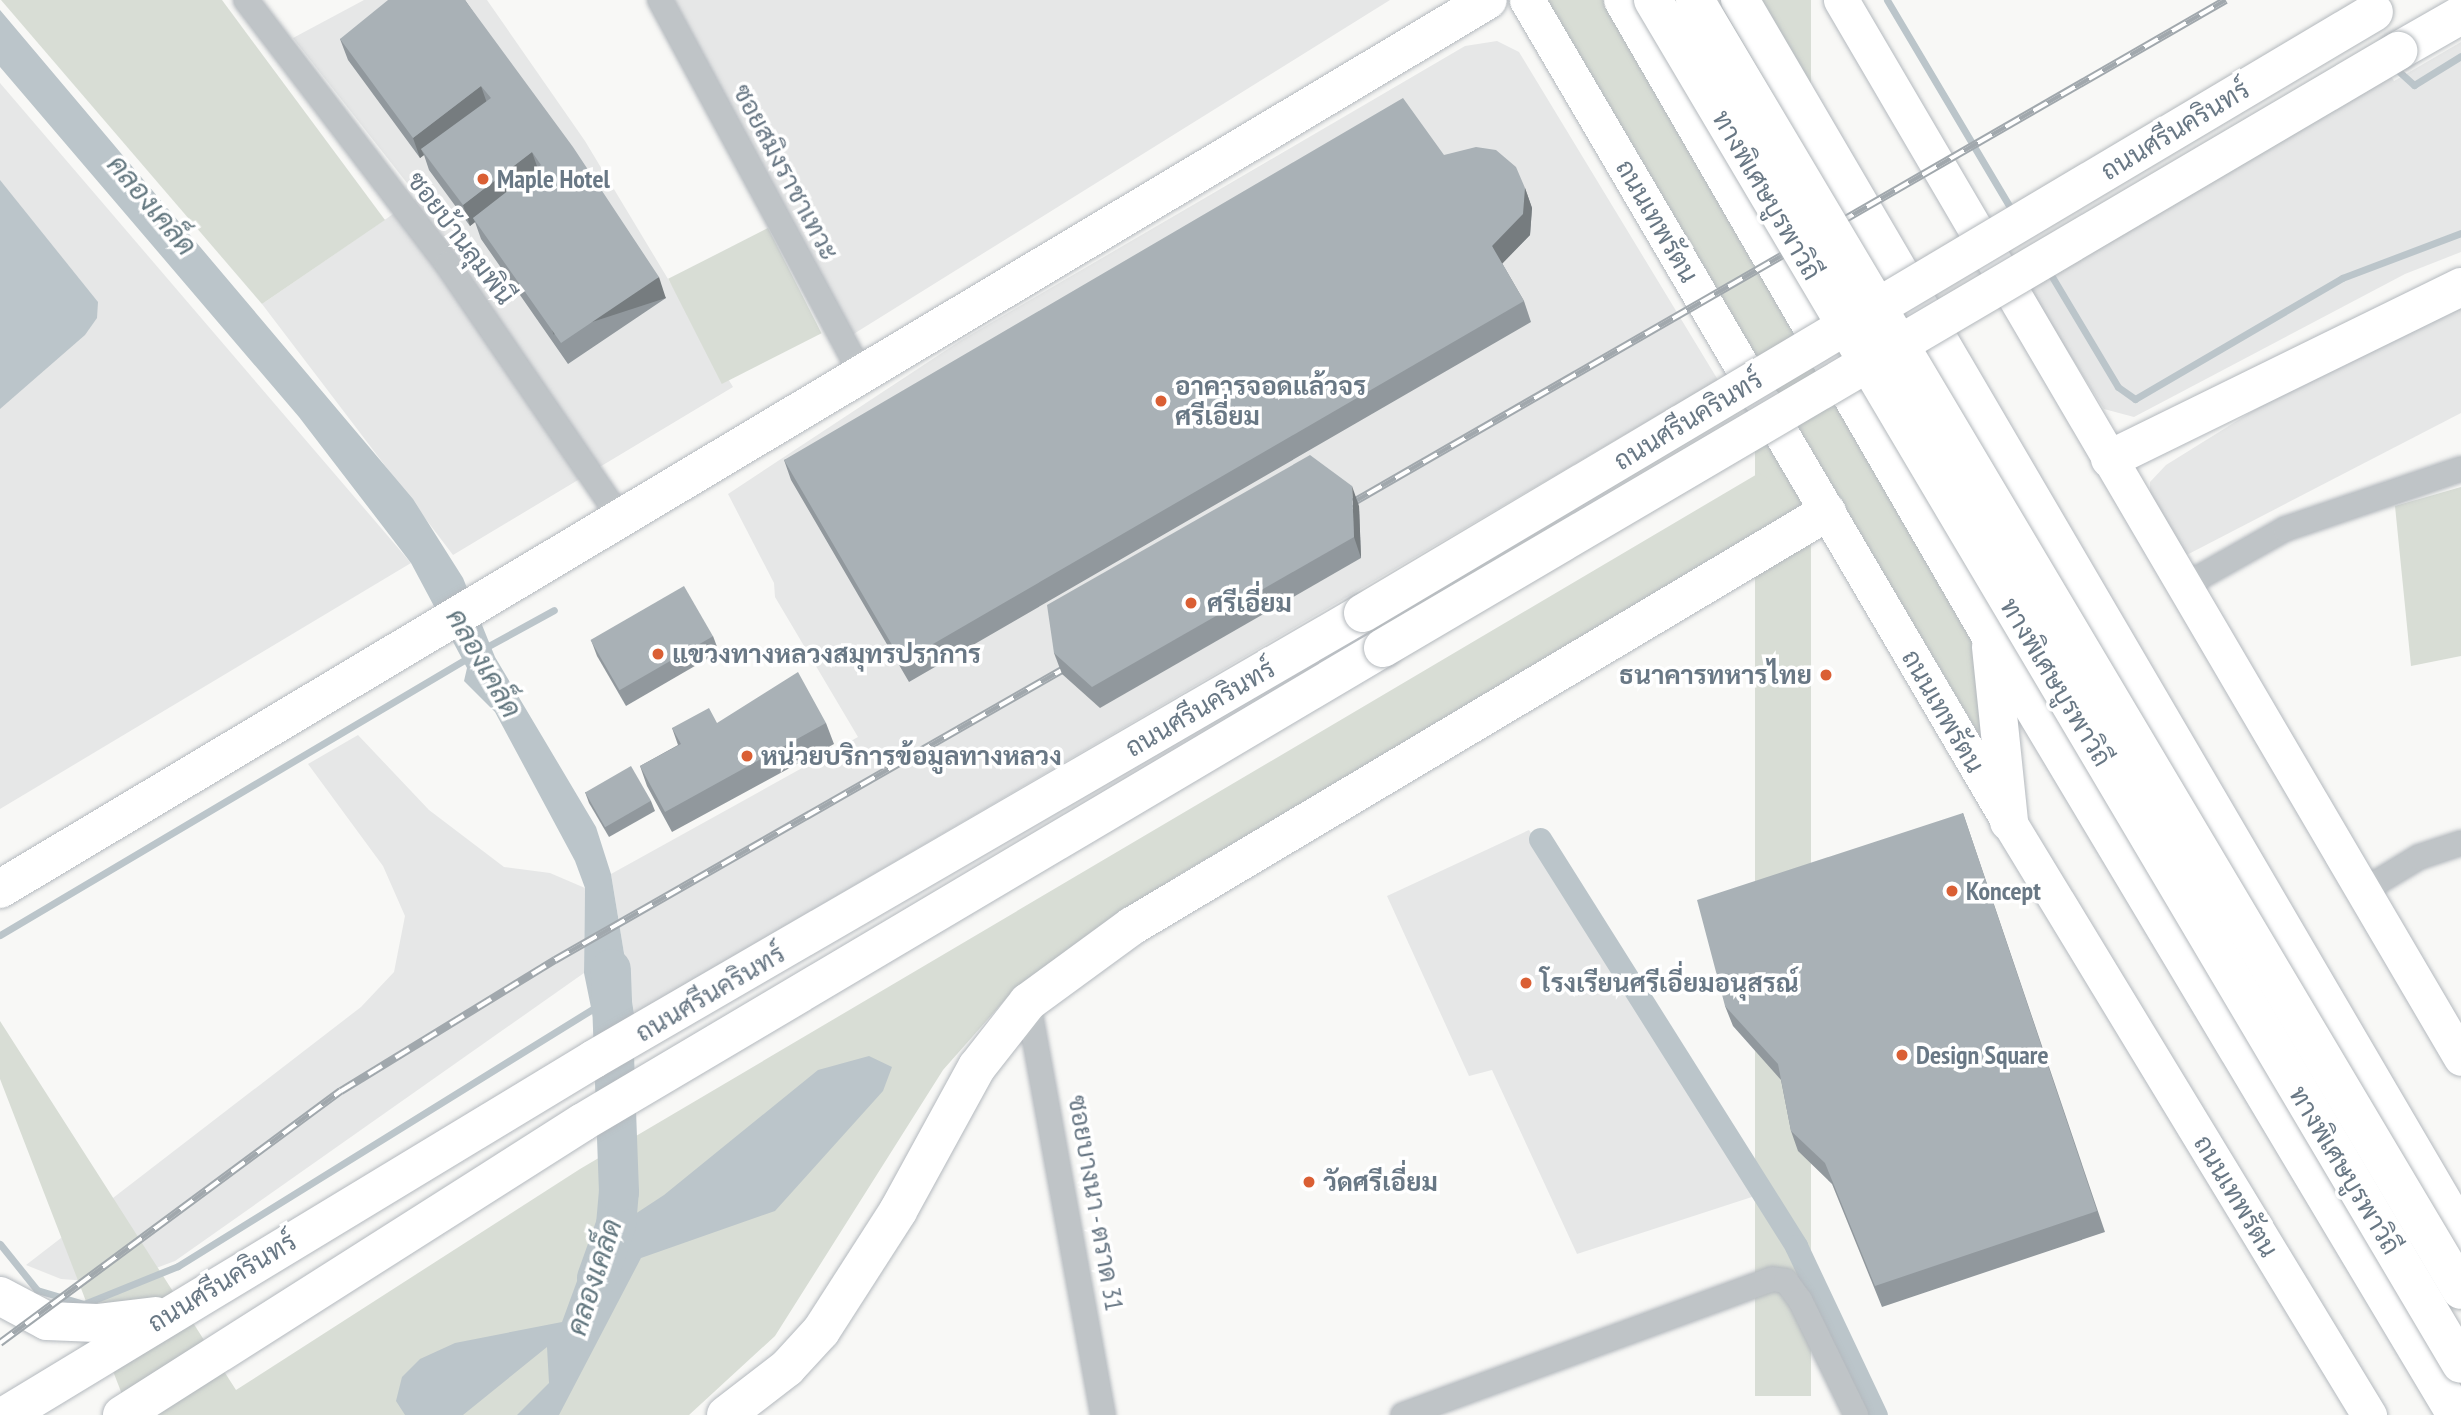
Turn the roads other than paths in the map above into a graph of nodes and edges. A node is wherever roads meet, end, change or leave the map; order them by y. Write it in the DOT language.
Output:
graph roads {
  1 [pos="246,0"];
  2 [pos="660,0"];
  3 [pos="1488,0"];
  4 [pos="1527,0"];
  5 [pos="1623,0"];
  6 [pos="1653,0"];
  7 [pos="1695,0"];
  8 [pos="1720,0"];
  9 [pos="1740,0"];
  10 [pos="1841,0"];
  11 [pos="2383,6"];
  12 [pos="2461,15"];
  13 [pos="2461,287"];
  14 [pos="860,372"];
  15 [pos="2110,459"];
  16 [pos="2461,469"];
  17 [pos="1827,512"];
  18 [pos="620,518"];
  19 [pos="2184,586"];
  20 [pos="1990,635"];
  21 [pos="2009,822"];
  22 [pos="2461,843"];
  23 [pos="0,889"];
  24 [pos="2361,892"];
  25 [pos="1028,1002"];
  26 [pos="2461,1058"];
  27 [pos="2461,1233"];
  28 [pos="2461,1248"];
  29 [pos="2461,1290"];
  30 [pos="0,1296"];
  31 [pos="167,1315"];
  32 [pos="2461,1364"];
  33 [pos="174,1380"];
  34 [pos="1407,1414"];
  35 [pos="6,1415"];
  36 [pos="122,1415"];
  37 [pos="158,1415"];
  38 [pos="726,1415"];
  39 [pos="1103,1415"];
  40 [pos="1857,1415"];
  41 [pos="2370,1415"];
  42 [pos="2456,1415"];
  1 -- 18 [label="street, ซอยบ้านลุมพินี"];
  2 -- 14 [label="street, ซอยสมิงราชาเทวะ"];
  3 -- 14 [label="main road"];
  4 -- 17 [label="main road, ถนนเทพรัตน"];
  5 -- 20 [label="main road"];
  6 -- 32 [label="main road, ทางพิเศษบูรพาวิถี, bridge"];
  7 -- 29 [label="main road, ทางพิเศษบูรพาวิถี, bridge"];
  8 -- 28 [label="main road, bridge"];
  9 -- 27 [label="main road"];
  10 -- 15 [label="main road"];
  11 -- 31 [label="main road, ถนนศรีนครินทร์, bridge"];
  12 -- 33 [label="main road, ถนนศรีนครินทร์, bridge"];
  13 -- 15 [label="main road"];
  14 -- 18 [label="main road"];
  15 -- 19 [label="main road"];
  16 -- 19 [label="street"];
  17 -- 21 [label="main road, ถนนเทพรัตน"];
  17 -- 25 [label="main road"];
  18 -- 23 [label="main road"];
  19 -- 24 [label="main road"];
  20 -- 21 [label="main road"];
  20 -- 42 [label="main road"];
  21 -- 41 [label="main road, ถนนเทพรัตน"];
  22 -- 24 [label="street"];
  24 -- 26 [label="main road"];
  25 -- 38 [label="main road"];
  25 -- 39 [label="street, ซอยบางนา - ตราด 31"];
  30 -- 31 [label="main road"];
  31 -- 35 [label="main road, ถนนศรีนครินทร์"];
  33 -- 36 [label="main road, ถนนศรีนครินทร์"];
  33 -- 37 [label="main road"];
  34 -- 40 [label="street"];
}
